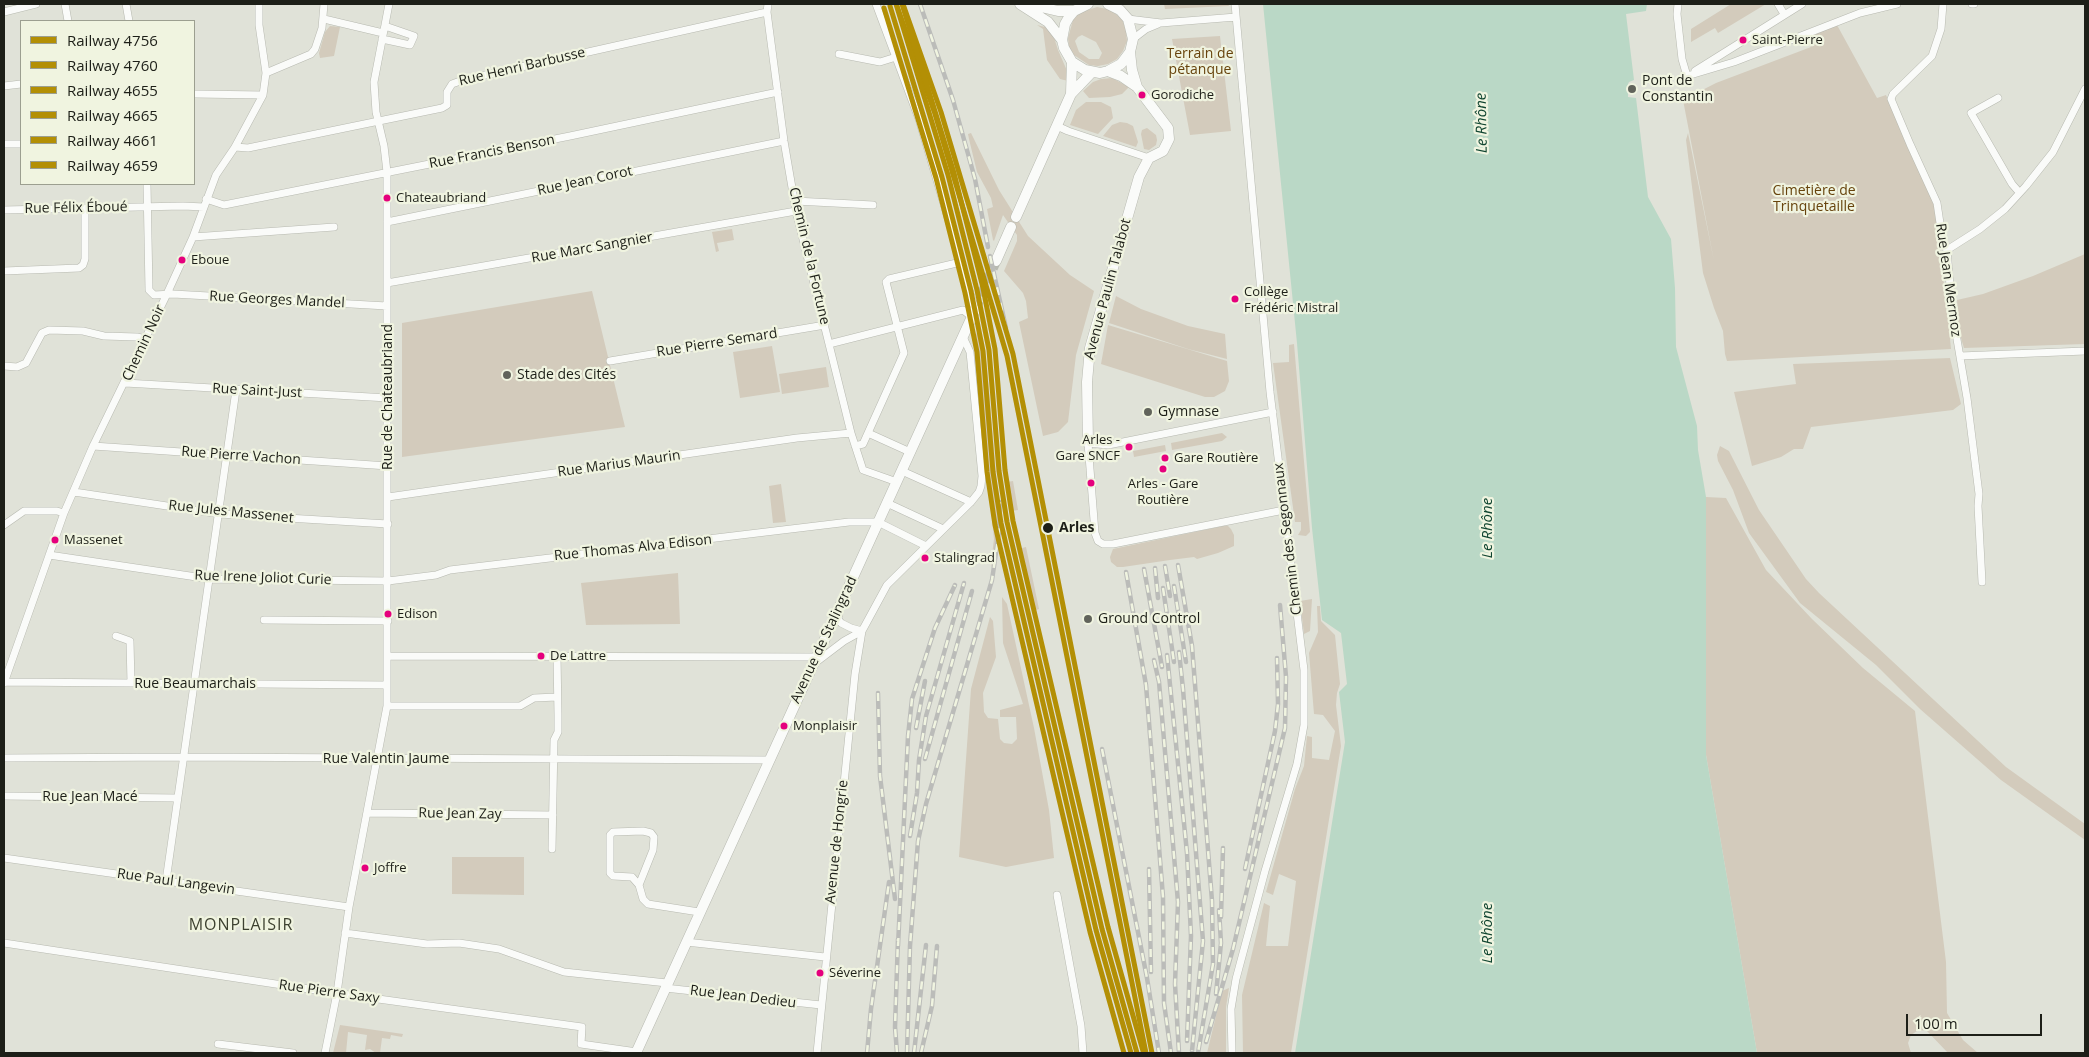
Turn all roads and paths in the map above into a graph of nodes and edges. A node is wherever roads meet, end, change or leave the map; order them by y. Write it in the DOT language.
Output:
graph roads {
  1 [pos="36,4"];
  2 [pos="65,4"];
  3 [pos="126,4"];
  4 [pos="259,4"];
  5 [pos="324,4"];
  6 [pos="389,4"];
  7 [pos="768,4"];
  8 [pos="876,4"];
  9 [pos="1020,4"];
  10 [pos="1028,4"];
  11 [pos="1088,4"];
  12 [pos="1108,4"];
  13 [pos="1235,4"];
  14 [pos="1678,4"];
  15 [pos="1778,4"];
  16 [pos="1802,4"];
  17 [pos="1897,4"];
  18 [pos="1943,4"];
  19 [pos="1121,7"];
  20 [pos="1074,11"];
  21 [pos="4,12"];
  22 [pos="767,12"];
  23 [pos="1784,14"];
  24 [pos="1236,17"];
  25 [pos="324,19"];
  26 [pos="1128,19"];
  27 [pos="68,20"];
  28 [pos="129,20"];
  29 [pos="1161,22"];
  30 [pos="384,33"];
  31 [pos="1133,39"];
  32 [pos="1062,40"];
  33 [pos="1130,52"];
  34 [pos="839,54"];
  35 [pos="896,57"];
  36 [pos="1072,62"];
  37 [pos="1108,71"];
  38 [pos="1092,72"];
  39 [pos="266,73"];
  40 [pos="1687,76"];
  41 [pos="20,84"];
  42 [pos="4,86"];
  43 [pos="1137,87"];
  44 [pos="2085,90"];
  45 [pos="778,92"];
  46 [pos="195,94"];
  47 [pos="1071,94"];
  48 [pos="263,95"];
  49 [pos="1998,98"];
  50 [pos="378,121"];
  51 [pos="1057,126"];
  52 [pos="784,141"];
  53 [pos="4,144"];
  54 [pos="20,144"];
  55 [pos="235,147"];
  56 [pos="1150,158"];
  57 [pos="387,172"];
  58 [pos="147,185"];
  59 [pos="2019,192"];
  60 [pos="206,199"];
  61 [pos="795,201"];
  62 [pos="873,205"];
  63 [pos="147,206"];
  64 [pos="204,207"];
  65 [pos="85,208"];
  66 [pos="4,210"];
  67 [pos="796,211"];
  68 [pos="1016,217"];
  69 [pos="387,222"];
  70 [pos="1011,227"];
  71 [pos="334,228"];
  72 [pos="193,237"];
  73 [pos="1947,250"];
  74 [pos="996,261"];
  75 [pos="961,262"];
  76 [pos="4,271"];
  77 [pos="387,284"];
  78 [pos="166,296"];
  79 [pos="387,306"];
  80 [pos="974,313"];
  81 [pos="825,325"];
  82 [pos="897,327"];
  83 [pos="963,338"];
  84 [pos="145,340"];
  85 [pos="829,344"];
  86 [pos="2085,351"];
  87 [pos="1960,356"];
  88 [pos="610,361"];
  89 [pos="4,366"];
  90 [pos="125,383"];
  91 [pos="236,390"];
  92 [pos="388,398"];
  93 [pos="1272,412"];
  94 [pos="851,433"];
  95 [pos="868,433"];
  96 [pos="1088,443"];
  97 [pos="93,446"];
  98 [pos="856,446"];
  99 [pos="910,452"];
  100 [pos="228,455"];
  101 [pos="388,466"];
  102 [pos="902,471"];
  103 [pos="897,482"];
  104 [pos="74,492"];
  105 [pos="388,497"];
  106 [pos="971,502"];
  107 [pos="887,503"];
  108 [pos="1284,510"];
  109 [pos="64,513"];
  110 [pos="220,514"];
  111 [pos="878,522"];
  112 [pos="388,524"];
  113 [pos="4,525"];
  114 [pos="943,529"];
  115 [pos="926,546"];
  116 [pos="49,555"];
  117 [pos="210,579"];
  118 [pos="388,581"];
  119 [pos="1982,582"];
  120 [pos="839,607"];
  121 [pos="264,620"];
  122 [pos="388,621"];
  123 [pos="862,631"];
  124 [pos="116,636"];
  125 [pos="387,656"];
  126 [pos="557,656"];
  127 [pos="8,660"];
  128 [pos="814,661"];
  129 [pos="4,683"];
  130 [pos="130,683"];
  131 [pos="194,684"];
  132 [pos="387,685"];
  133 [pos="557,697"];
  134 [pos="387,706"];
  135 [pos="183,757"];
  136 [pos="4,758"];
  137 [pos="377,759"];
  138 [pos="554,759"];
  139 [pos="769,760"];
  140 [pos="4,796"];
  141 [pos="177,798"];
  142 [pos="368,813"];
  143 [pos="553,815"];
  144 [pos="552,849"];
  145 [pos="4,858"];
  146 [pos="166,881"];
  147 [pos="639,885"];
  148 [pos="1057,895"];
  149 [pos="349,907"];
  150 [pos="699,912"];
  151 [pos="345,933"];
  152 [pos="686,942"];
  153 [pos="4,943"];
  154 [pos="826,957"];
  155 [pos="666,986"];
  156 [pos="337,993"];
  157 [pos="821,1005"];
  158 [pos="218,1044"];
  159 [pos="292,1053"];
  160 [pos="325,1053"];
  161 [pos="636,1053"];
  162 [pos="817,1053"];
  163 [pos="1082,1053"];
  164 [pos="1232,1053"];
  1 -- 21 [label="street"];
  2 -- 27 [label="street"];
  3 -- 28 [label="street"];
  4 -- 39 [label="street, Chemin Noir"];
  5 -- 25 [label="street"];
  6 -- 30 [label="street, Rue de Chateaubriand"];
  7 -- 22 [label="street, Chemin de la Fortune"];
  8 -- 35 [label="street"];
  9 -- 32 [label="main road"];
  10 -- 20 [label="main road"];
  11 -- 20 [label="main road"];
  12 -- 19 [label="main road"];
  13 -- 24 [label="street, Chemin des Segonnaux"];
  14 -- 40 [label="street"];
  15 -- 23 [label="street"];
  16 -- 23 [label="street"];
  17 -- 40 [label="street"];
  18 -- 73 [label="street, Rue Jean Mermoz"];
  19 -- 26 [label="main road"];
  20 -- 32 [label="main road"];
  22 -- 45 [label="street, Chemin de la Fortune"];
  22 -- 50 [label="street, Rue Henri Barbusse"];
  23 -- 40 [label="street"];
  24 -- 29 [label="street"];
  24 -- 93 [label="street, Chemin des Segonnaux"];
  25 -- 30 [label="street"];
  25 -- 39 [label="street"];
  26 -- 29 [label="street"];
  26 -- 31 [label="main road"];
  29 -- 31 [label="street"];
  30 -- 50 [label="street, Rue de Chateaubriand"];
  31 -- 33 [label="main road"];
  32 -- 36 [label="main road"];
  33 -- 37 [label="main road"];
  33 -- 43 [label="main road, Avenue Paulin Talabot"];
  34 -- 35 [label="street"];
  35 -- 75 [label="street"];
  36 -- 38 [label="main road"];
  36 -- 47 [label="main road"];
  37 -- 38 [label="main road"];
  37 -- 43 [label="main road"];
  38 -- 47 [label="main road"];
  39 -- 48 [label="street, Chemin Noir"];
  41 -- 42 [label="street"];
  43 -- 56 [label="main road, Avenue Paulin Talabot"];
  44 -- 59 [label="street"];
  45 -- 52 [label="street, Chemin de la Fortune"];
  45 -- 57 [label="street, Rue Francis Benson"];
  46 -- 48 [label="street"];
  47 -- 51 [label="main road"];
  48 -- 55 [label="street, Chemin Noir"];
  49 -- 59 [label="street"];
  50 -- 55 [label="street, Rue Henri Barbusse"];
  50 -- 57 [label="street, Rue de Chateaubriand"];
  51 -- 56 [label="street"];
  51 -- 68 [label="main road"];
  52 -- 61 [label="street, Chemin de la Fortune"];
  52 -- 69 [label="street, Rue Jean Corot"];
  53 -- 54 [label="street"];
  55 -- 60 [label="street, Chemin Noir"];
  56 -- 96 [label="main road, Avenue Paulin Talabot"];
  57 -- 60 [label="street, Rue Francis Benson"];
  57 -- 69 [label="street, Rue de Chateaubriand"];
  58 -- 63 [label="street"];
  59 -- 73 [label="street"];
  60 -- 64 [label="street, Chemin Noir"];
  61 -- 62 [label="street"];
  61 -- 67 [label="street, Chemin de la Fortune"];
  63 -- 64 [label="street, Rue Félix Éboué"];
  63 -- 65 [label="street, Rue Félix Éboué"];
  63 -- 78 [label="street"];
  64 -- 72 [label="street, Chemin Noir"];
  65 -- 66 [label="street, Rue Félix Éboué"];
  65 -- 76 [label="street"];
  67 -- 77 [label="street, Rue Marc Sangnier"];
  67 -- 81 [label="street, Chemin de la Fortune"];
  69 -- 77 [label="street, Rue de Chateaubriand"];
  70 -- 74 [label="main road"];
  71 -- 72 [label="street"];
  72 -- 78 [label="street, Chemin Noir"];
  73 -- 87 [label="street, Rue Jean Mermoz"];
  75 -- 80 [label="street"];
  75 -- 82 [label="street"];
  77 -- 79 [label="street, Rue de Chateaubriand"];
  78 -- 79 [label="street, Rue Georges Mandel"];
  78 -- 84 [label="street, Chemin Noir"];
  79 -- 92 [label="street, Rue de Chateaubriand"];
  80 -- 82 [label="street"];
  80 -- 83 [label="main road, Avenue de Stalingrad"];
  81 -- 85 [label="street, Chemin de la Fortune"];
  81 -- 88 [label="street, Rue Pierre Semard"];
  82 -- 85 [label="street"];
  82 -- 95 [label="street"];
  83 -- 99 [label="main road, Avenue de Stalingrad"];
  83 -- 106 [label="street, Avenue de Hongrie"];
  84 -- 89 [label="street"];
  84 -- 90 [label="street, Chemin Noir"];
  85 -- 94 [label="street, Chemin de la Fortune"];
  86 -- 87 [label="street"];
  87 -- 119 [label="street, Rue Jean Mermoz"];
  90 -- 91 [label="street, Rue Saint-Just"];
  90 -- 97 [label="street, Chemin Noir"];
  91 -- 92 [label="street, Rue Saint-Just"];
  91 -- 100 [label="street"];
  92 -- 101 [label="street, Rue de Chateaubriand"];
  93 -- 96 [label="street"];
  93 -- 108 [label="street, Chemin des Segonnaux"];
  94 -- 98 [label="street, Chemin de la Fortune"];
  94 -- 105 [label="street, Rue Marius Maurin"];
  95 -- 98 [label="street"];
  95 -- 99 [label="street"];
  96 -- 108 [label="street, Avenue Paulin Talabot"];
  97 -- 100 [label="street, Rue Pierre Vachon"];
  97 -- 104 [label="street, Chemin Noir"];
  98 -- 103 [label="street, Chemin de la Fortune"];
  99 -- 102 [label="main road, Avenue de Stalingrad"];
  100 -- 101 [label="street, Rue Pierre Vachon"];
  100 -- 110 [label="street"];
  101 -- 105 [label="street, Rue de Chateaubriand"];
  102 -- 103 [label="main road, Avenue de Stalingrad"];
  102 -- 106 [label="street"];
  103 -- 107 [label="main road, Avenue de Stalingrad"];
  104 -- 109 [label="street, Chemin Noir"];
  104 -- 110 [label="street, Rue Jules Massenet"];
  105 -- 112 [label="street, Rue de Chateaubriand"];
  106 -- 114 [label="street, Avenue de Hongrie"];
  107 -- 111 [label="main road, Avenue de Stalingrad"];
  107 -- 114 [label="street"];
  108 -- 164 [label="street, Chemin des Segonnaux"];
  109 -- 113 [label="street"];
  109 -- 116 [label="street, Chemin Noir"];
  110 -- 112 [label="street, Rue Jules Massenet"];
  110 -- 117 [label="street"];
  111 -- 115 [label="street"];
  111 -- 118 [label="street, Rue Thomas Alva Edison"];
  111 -- 120 [label="main road, Avenue de Stalingrad"];
  112 -- 118 [label="street, Rue de Chateaubriand"];
  114 -- 115 [label="street, Avenue de Hongrie"];
  115 -- 123 [label="street, Avenue de Hongrie"];
  116 -- 117 [label="street, Rue Irene Joliot Curie"];
  116 -- 127 [label="street, Chemin Noir"];
  117 -- 118 [label="street, Rue Irene Joliot Curie"];
  117 -- 131 [label="street"];
  118 -- 122 [label="street, Rue de Chateaubriand"];
  120 -- 123 [label="street"];
  120 -- 128 [label="main road, Avenue de Stalingrad"];
  121 -- 122 [label="street"];
  122 -- 125 [label="street, Rue de Chateaubriand"];
  123 -- 128 [label="street"];
  123 -- 154 [label="street, Avenue de Hongrie"];
  124 -- 130 [label="street"];
  125 -- 126 [label="street"];
  125 -- 132 [label="street, Rue de Chateaubriand"];
  126 -- 128 [label="street"];
  126 -- 133 [label="street"];
  127 -- 129 [label="street, Chemin Noir"];
  128 -- 139 [label="main road, Avenue de Stalingrad"];
  129 -- 130 [label="street, Rue Beaumarchais"];
  130 -- 131 [label="street, Rue Beaumarchais"];
  131 -- 132 [label="street, Rue Beaumarchais"];
  131 -- 135 [label="street"];
  132 -- 134 [label="street, Rue de Chateaubriand"];
  133 -- 134 [label="street"];
  133 -- 138 [label="street"];
  134 -- 137 [label="street, Rue de Chateaubriand"];
  135 -- 136 [label="street, Rue Valentin Jaume"];
  135 -- 137 [label="street, Rue Valentin Jaume"];
  135 -- 141 [label="street"];
  137 -- 138 [label="street, Rue Valentin Jaume"];
  137 -- 142 [label="street, Rue de Chateaubriand"];
  138 -- 139 [label="street, Rue Valentin Jaume"];
  138 -- 143 [label="street"];
  139 -- 150 [label="main road, Avenue de Stalingrad"];
  140 -- 141 [label="street, Rue Jean Macé"];
  141 -- 146 [label="street"];
  142 -- 143 [label="street, Rue Jean Zay"];
  142 -- 149 [label="street, Rue de Chateaubriand"];
  143 -- 144 [label="street"];
  145 -- 146 [label="street, Rue Paul Langevin"];
  146 -- 149 [label="street, Rue Paul Langevin"];
  147 -- 147 [label="street"];
  147 -- 150 [label="street"];
  148 -- 163 [label="street"];
  149 -- 151 [label="street, Rue de Chateaubriand"];
  150 -- 152 [label="main road, Avenue de Stalingrad"];
  151 -- 155 [label="street, Rue Jean Dedieu"];
  151 -- 156 [label="street, Rue de Chateaubriand"];
  152 -- 154 [label="street"];
  152 -- 155 [label="main road, Avenue de Stalingrad"];
  153 -- 156 [label="street, Rue Pierre Saxy"];
  154 -- 157 [label="street, Avenue de Hongrie"];
  155 -- 157 [label="street, Rue Jean Dedieu"];
  155 -- 161 [label="main road, Avenue de Stalingrad"];
  156 -- 160 [label="street, Rue de Chateaubriand"];
  156 -- 161 [label="street, Rue Pierre Saxy"];
  157 -- 162 [label="street, Avenue de Hongrie"];
  158 -- 159 [label="street"];
}
